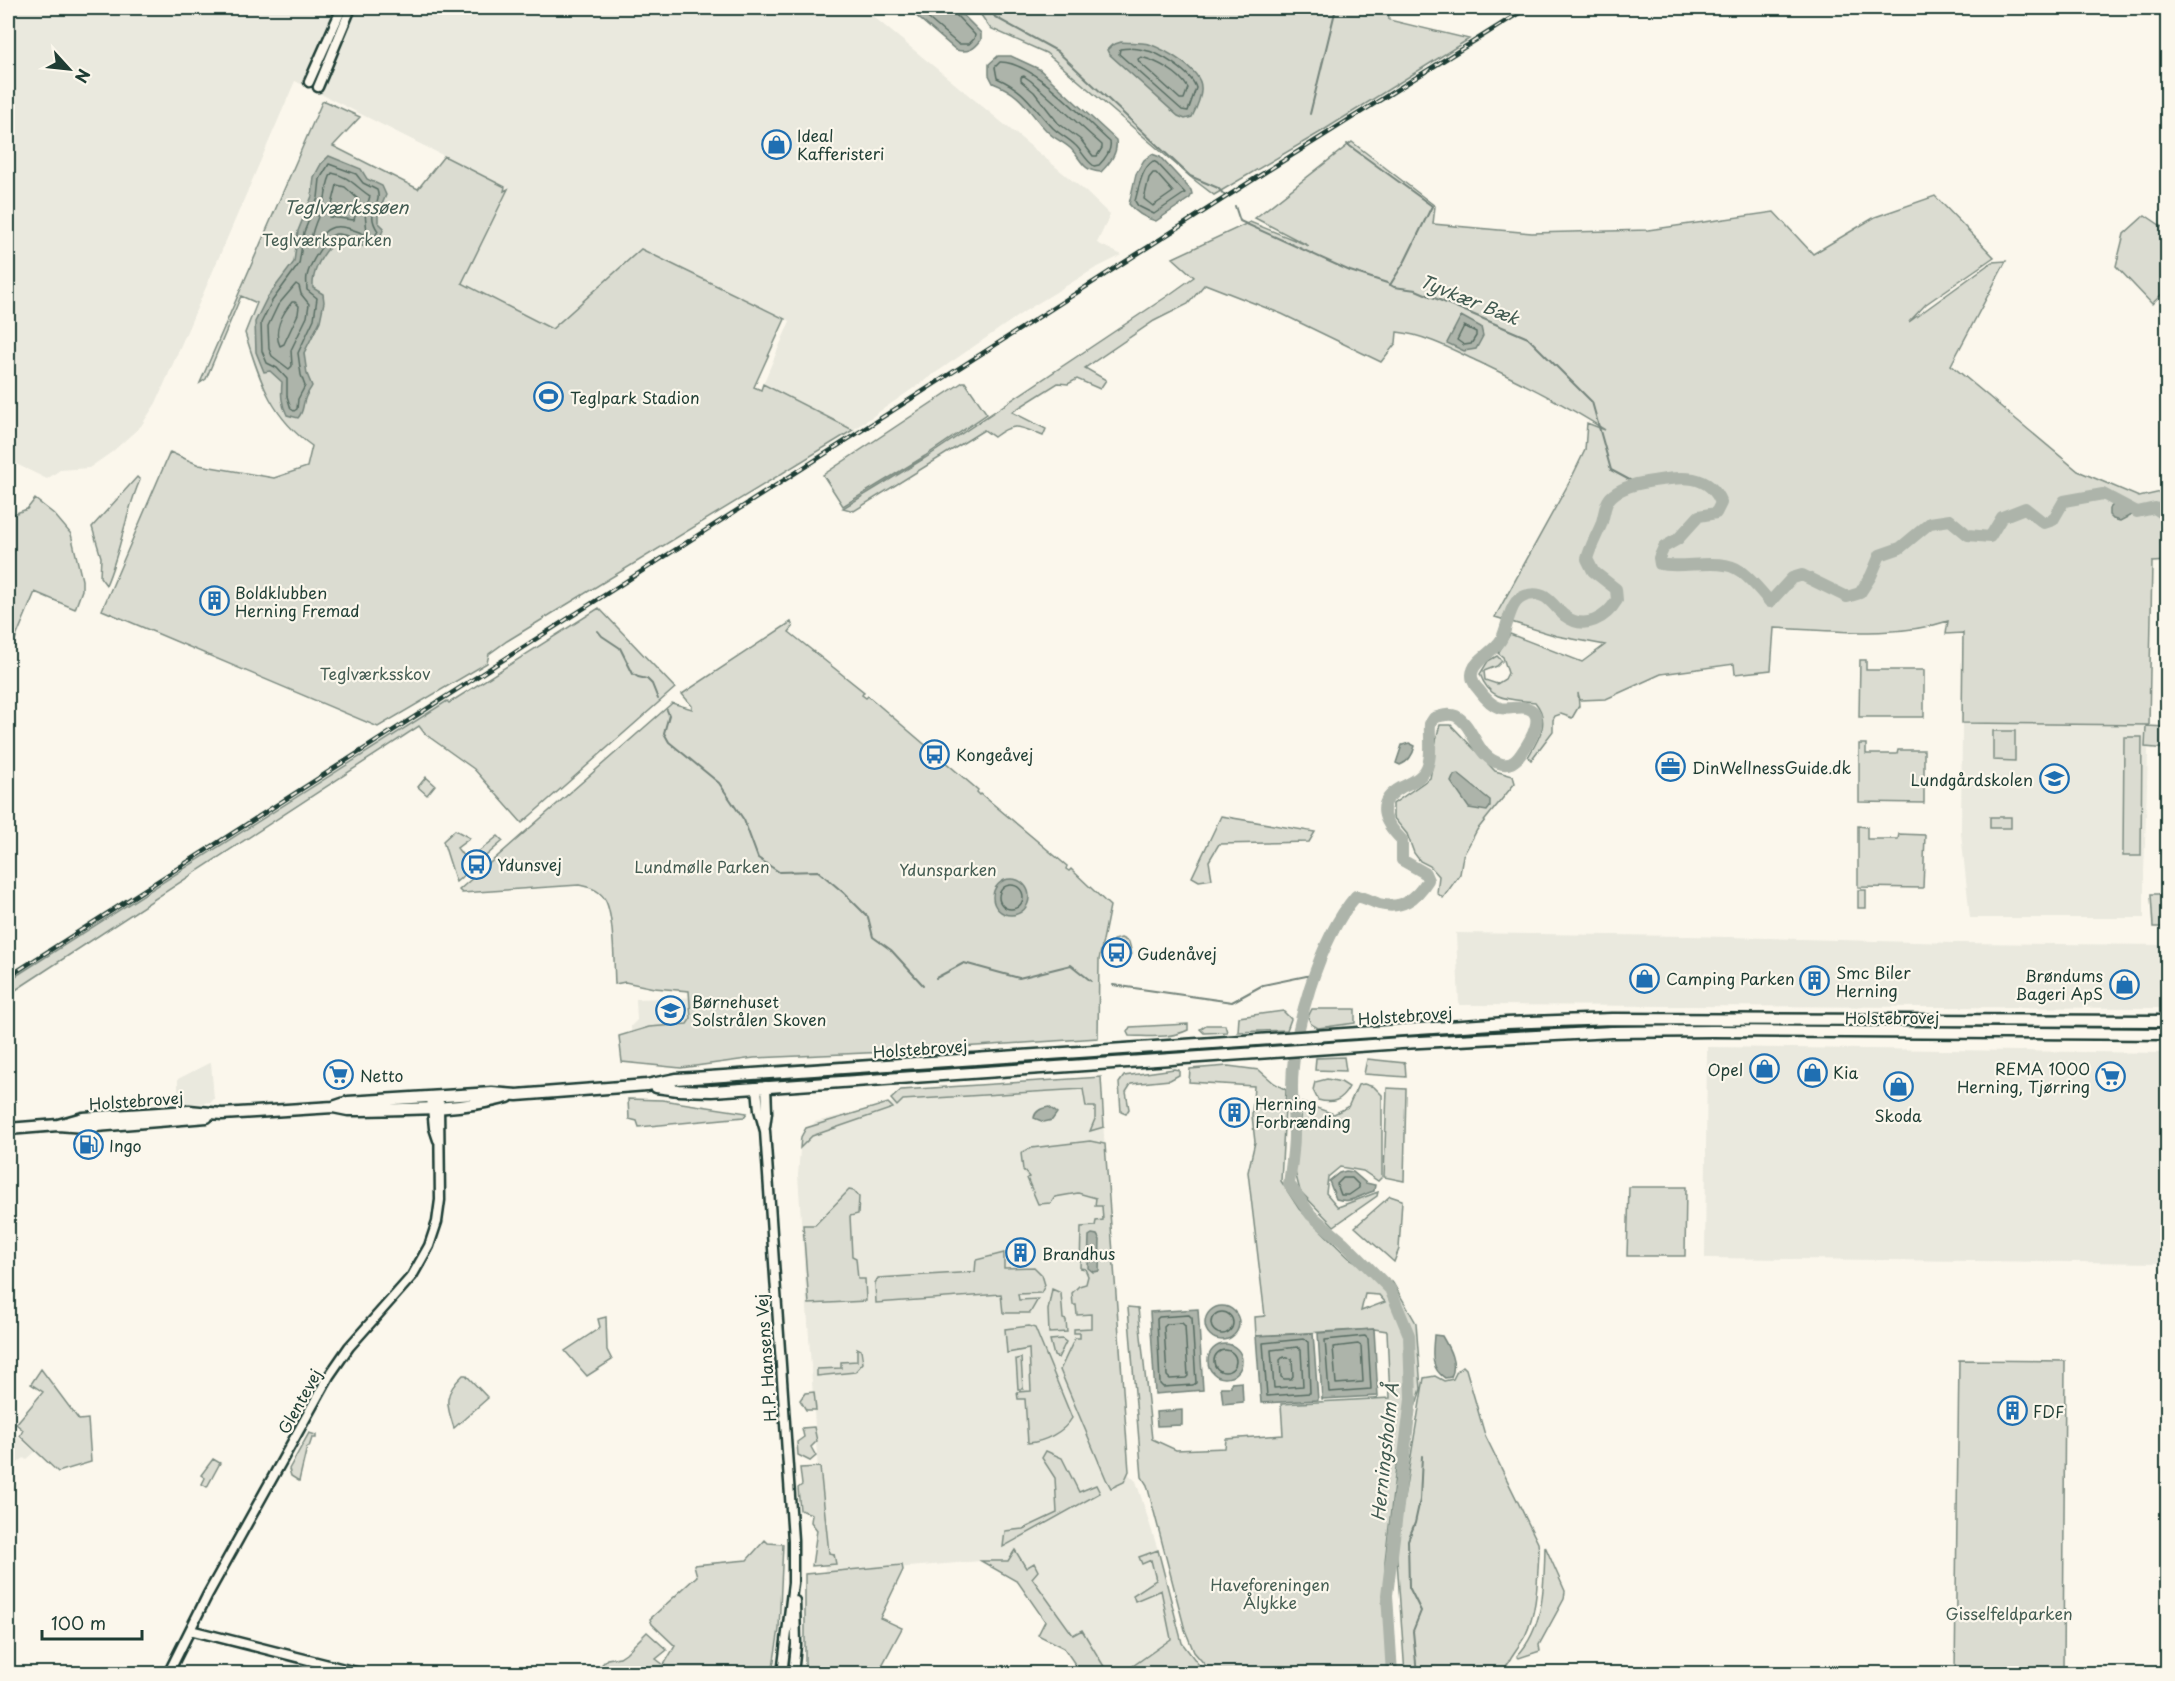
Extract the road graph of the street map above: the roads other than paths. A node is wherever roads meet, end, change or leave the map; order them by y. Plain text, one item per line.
1 (342, 8) edge
2 (351, 8) edge
3 (309, 82) dead end
4 (318, 87) dead end
5 (2168, 1021) edge
6 (2168, 1034) edge
7 (761, 1082) junction
8 (517, 1095) junction
9 (436, 1102) junction
10 (8, 1129) edge
11 (793, 1583) junction
12 (190, 1630) junction
13 (168, 1674) edge
14 (364, 1674) edge
15 (782, 1674) edge
16 (793, 1674) edge

1 - 3 street
2 - 4 street
5 - 7 main road, Holstebrovej
6 - 7 main road, Holstebrovej
7 - 8 main road, Holstebrovej
7 - 11 street, H.P. Hansens Vej
8 - 9 main road, Holstebrovej
8 - 9 main road, Holstebrovej
9 - 10 main road, Holstebrovej
9 - 12 street, Glentevej
11 - 15 street, H.P. Hansens Vej
11 - 16 street, H.P. Hansens Vej
12 - 13 street, Glentevej
12 - 14 street

